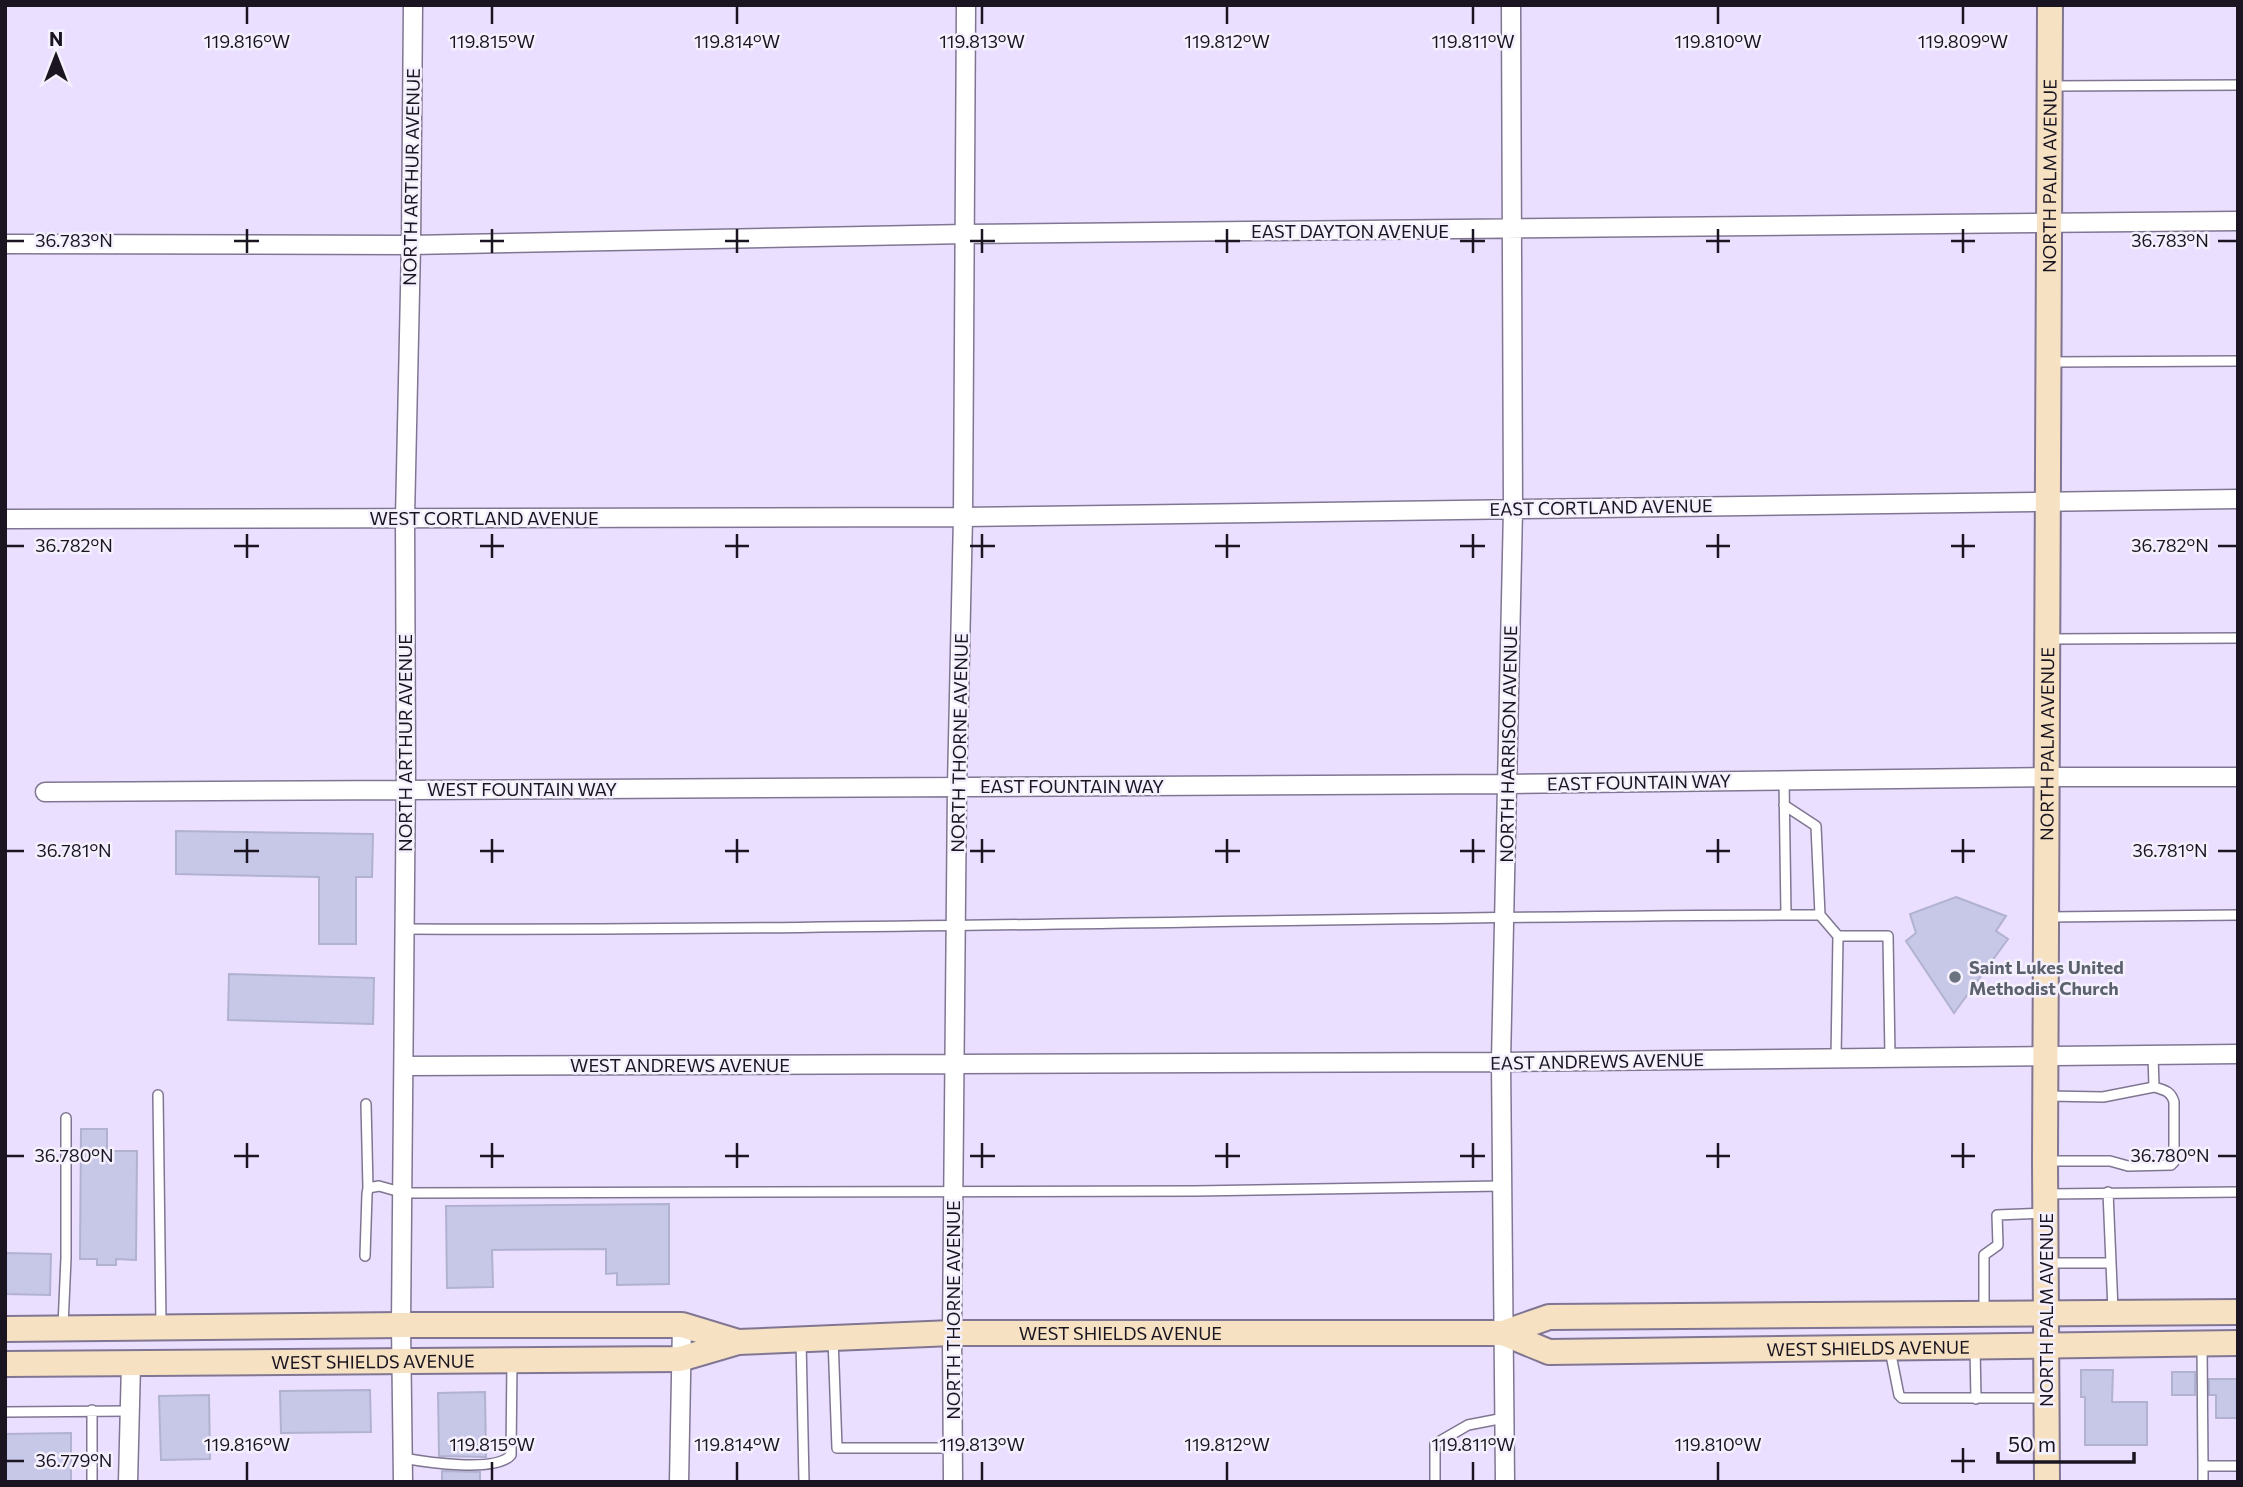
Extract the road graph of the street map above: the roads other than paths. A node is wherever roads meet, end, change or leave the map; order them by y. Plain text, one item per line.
1 (413, 5) edge
2 (966, 5) edge
3 (1511, 5) edge
4 (2050, 5) edge
5 (2238, 85) edge
6 (2050, 86) junction
7 (2238, 221) edge
8 (2049, 223) junction
9 (1511, 230) junction
10 (966, 234) junction
11 (5, 244) edge
12 (411, 244) junction
13 (2238, 361) edge
14 (2049, 362) junction
15 (2238, 499) edge
16 (2049, 500) junction
17 (1513, 509) junction
18 (963, 517) junction
19 (405, 518) junction
20 (5, 519) edge
21 (2238, 638) edge
22 (2048, 639) junction
23 (2238, 776) edge
24 (2048, 777) junction
25 (1784, 780) junction
26 (1507, 784) junction
27 (957, 786) junction
28 (405, 790) junction
29 (45, 792) dead end
30 (1784, 805) junction
31 (1786, 915) junction
32 (1820, 915) junction
33 (2238, 915) edge
34 (1505, 916) junction
35 (2047, 917) junction
36 (956, 925) junction
37 (405, 929) junction
38 (1838, 936) junction
39 (2238, 1054) edge
40 (2046, 1055) junction
41 (2153, 1055) junction
42 (1889, 1057) junction
43 (1836, 1058) junction
44 (1501, 1062) junction
45 (956, 1065) junction
46 (404, 1066) junction
47 (2154, 1087) junction
48 (158, 1095) dead end
49 (2046, 1096) junction
50 (366, 1104) dead end
51 (66, 1118) dead end
52 (2045, 1161) junction
53 (1502, 1186) junction
54 (368, 1188) junction
55 (954, 1192) junction
56 (2108, 1192) junction
57 (2238, 1192) edge
58 (404, 1193) junction
59 (2046, 1203) junction
60 (365, 1256) dead end
61 (2046, 1263) junction
62 (2111, 1263) junction
63 (2113, 1312) junction
64 (2238, 1312) edge
65 (2045, 1313) junction
66 (1984, 1314) junction
67 (401, 1325) junction
68 (682, 1325) junction
69 (269, 1326) junction
70 (63, 1328) junction
71 (162, 1328) junction
72 (5, 1329) edge
73 (952, 1332) junction
74 (1503, 1333) junction
75 (833, 1338) junction
76 (801, 1339) junction
77 (738, 1342) junction
78 (2238, 1343) edge
79 (2202, 1344) junction
80 (1975, 1346) junction
81 (2045, 1346) junction
82 (1890, 1348) junction
83 (512, 1359) junction
84 (680, 1359) junction
85 (402, 1360) junction
86 (5, 1364) edge
87 (131, 1364) junction
88 (2046, 1398) junction
89 (1976, 1399) junction
90 (92, 1410) junction
91 (128, 1411) junction
92 (5, 1412) edge
93 (1504, 1419) junction
94 (953, 1448) junction
95 (402, 1458) junction
96 (2203, 1466) junction
97 (2238, 1466) edge
98 (92, 1482) edge
99 (128, 1482) edge
100 (403, 1482) edge
101 (680, 1482) edge
102 (804, 1482) edge
103 (953, 1482) edge
104 (1435, 1482) edge
105 (1505, 1482) edge
106 (2047, 1482) edge
107 (2203, 1482) edge

1 - 12 street, NORTH ARTHUR AVENUE
2 - 10 street, NORTH THORNE AVENUE
3 - 9 street, NORTH HARRISON AVENUE
4 - 6 main road, NORTH PALM AVENUE
5 - 6 lane
6 - 8 main road, NORTH PALM AVENUE
7 - 8 street, EAST DAYTON AVENUE
8 - 9 street, EAST DAYTON AVENUE
8 - 14 main road, NORTH PALM AVENUE
9 - 10 street, EAST DAYTON AVENUE
9 - 17 street, NORTH HARRISON AVENUE
10 - 12 street, EAST DAYTON AVENUE
10 - 18 street, NORTH THORNE AVENUE
11 - 12 street, EAST DAYTON AVENUE
12 - 19 street, NORTH ARTHUR AVENUE
13 - 14 lane
14 - 16 main road, NORTH PALM AVENUE
15 - 16 street, EAST CORTLAND AVENUE
16 - 17 street, EAST CORTLAND AVENUE
16 - 22 main road, NORTH PALM AVENUE
17 - 18 street, EAST CORTLAND AVENUE
17 - 26 street, NORTH HARRISON AVENUE
18 - 19 street, WEST CORTLAND AVENUE
18 - 27 street, NORTH THORNE AVENUE
19 - 20 street, WEST CORTLAND AVENUE
19 - 28 street, NORTH ARTHUR AVENUE
21 - 22 lane
22 - 24 main road, NORTH PALM AVENUE
23 - 24 street, EAST FOUNTAIN WAY
24 - 25 street, EAST FOUNTAIN WAY
24 - 35 main road, NORTH PALM AVENUE
25 - 26 street, EAST FOUNTAIN WAY
25 - 30 lane
26 - 27 street, EAST FOUNTAIN WAY
26 - 34 street, NORTH HARRISON AVENUE
27 - 28 street, WEST FOUNTAIN WAY
27 - 36 street, NORTH THORNE AVENUE
28 - 29 street, WEST FOUNTAIN WAY
28 - 37 street, NORTH ARTHUR AVENUE
30 - 31 lane
30 - 32 lane
31 - 32 lane
31 - 34 lane
32 - 38 lane
33 - 35 lane
34 - 36 lane
34 - 44 street, NORTH HARRISON AVENUE
35 - 40 main road, NORTH PALM AVENUE
36 - 37 lane
36 - 45 street, NORTH THORNE AVENUE
37 - 46 street, NORTH ARTHUR AVENUE
38 - 42 lane
38 - 43 lane
39 - 41 street, EAST ANDREWS AVENUE
40 - 41 street, EAST ANDREWS AVENUE
40 - 42 street, EAST ANDREWS AVENUE
40 - 49 main road, NORTH PALM AVENUE
41 - 47 lane
42 - 43 street, EAST ANDREWS AVENUE
43 - 44 street, EAST ANDREWS AVENUE
44 - 45 street, EAST ANDREWS AVENUE
44 - 53 street, NORTH HARRISON AVENUE
45 - 46 street, WEST ANDREWS AVENUE
45 - 55 street, NORTH THORNE AVENUE
46 - 58 street, NORTH ARTHUR AVENUE
47 - 49 lane
47 - 52 lane
48 - 71 lane
49 - 52 main road, NORTH PALM AVENUE
50 - 54 lane
51 - 70 lane
52 - 59 main road, NORTH PALM AVENUE
53 - 55 lane
53 - 74 street, NORTH HARRISON AVENUE
54 - 58 lane
54 - 60 lane
55 - 58 lane
55 - 73 street, NORTH THORNE AVENUE
56 - 57 lane
56 - 59 lane
56 - 62 lane
58 - 67 street, NORTH ARTHUR AVENUE
59 - 61 main road, NORTH PALM AVENUE
59 - 66 lane
61 - 62 lane
61 - 65 main road, NORTH PALM AVENUE
62 - 63 lane
63 - 64 main road, WEST SHIELDS AVENUE
63 - 65 main road, WEST SHIELDS AVENUE
65 - 66 main road, WEST SHIELDS AVENUE
65 - 81 main road, NORTH PALM AVENUE
66 - 74 main road, WEST SHIELDS AVENUE
67 - 68 main road, WEST SHIELDS AVENUE
67 - 69 main road, WEST SHIELDS AVENUE
67 - 85 street, NORTH ARTHUR AVENUE
68 - 77 main road, WEST SHIELDS AVENUE
68 - 84 street
69 - 71 main road, WEST SHIELDS AVENUE
69 - 87 main road
70 - 71 main road, WEST SHIELDS AVENUE
70 - 72 main road, WEST SHIELDS AVENUE
73 - 74 main road, WEST SHIELDS AVENUE
73 - 75 main road, WEST SHIELDS AVENUE
73 - 94 street, NORTH THORNE AVENUE
74 - 82 main road, WEST SHIELDS AVENUE
74 - 93 street, NORTH HARRISON AVENUE
75 - 76 main road, WEST SHIELDS AVENUE
75 - 94 lane
76 - 77 main road, WEST SHIELDS AVENUE
76 - 102 lane
77 - 84 main road, WEST SHIELDS AVENUE
78 - 79 main road, WEST SHIELDS AVENUE
79 - 81 main road, WEST SHIELDS AVENUE
79 - 96 lane
80 - 81 main road, WEST SHIELDS AVENUE
80 - 82 main road, WEST SHIELDS AVENUE
80 - 89 lane
81 - 88 main road, NORTH PALM AVENUE
82 - 89 lane
83 - 84 main road, WEST SHIELDS AVENUE
83 - 85 main road, WEST SHIELDS AVENUE
83 - 95 lane
84 - 101 street
85 - 87 main road, WEST SHIELDS AVENUE
85 - 95 street, NORTH ARTHUR AVENUE
86 - 87 main road, WEST SHIELDS AVENUE
87 - 91 street
88 - 89 lane
88 - 106 main road, NORTH PALM AVENUE
90 - 91 lane
90 - 92 lane
90 - 98 lane
91 - 99 street
93 - 104 lane
93 - 105 street, NORTH HARRISON AVENUE
94 - 103 street, NORTH THORNE AVENUE
95 - 100 street, NORTH ARTHUR AVENUE
96 - 97 lane
96 - 107 lane

